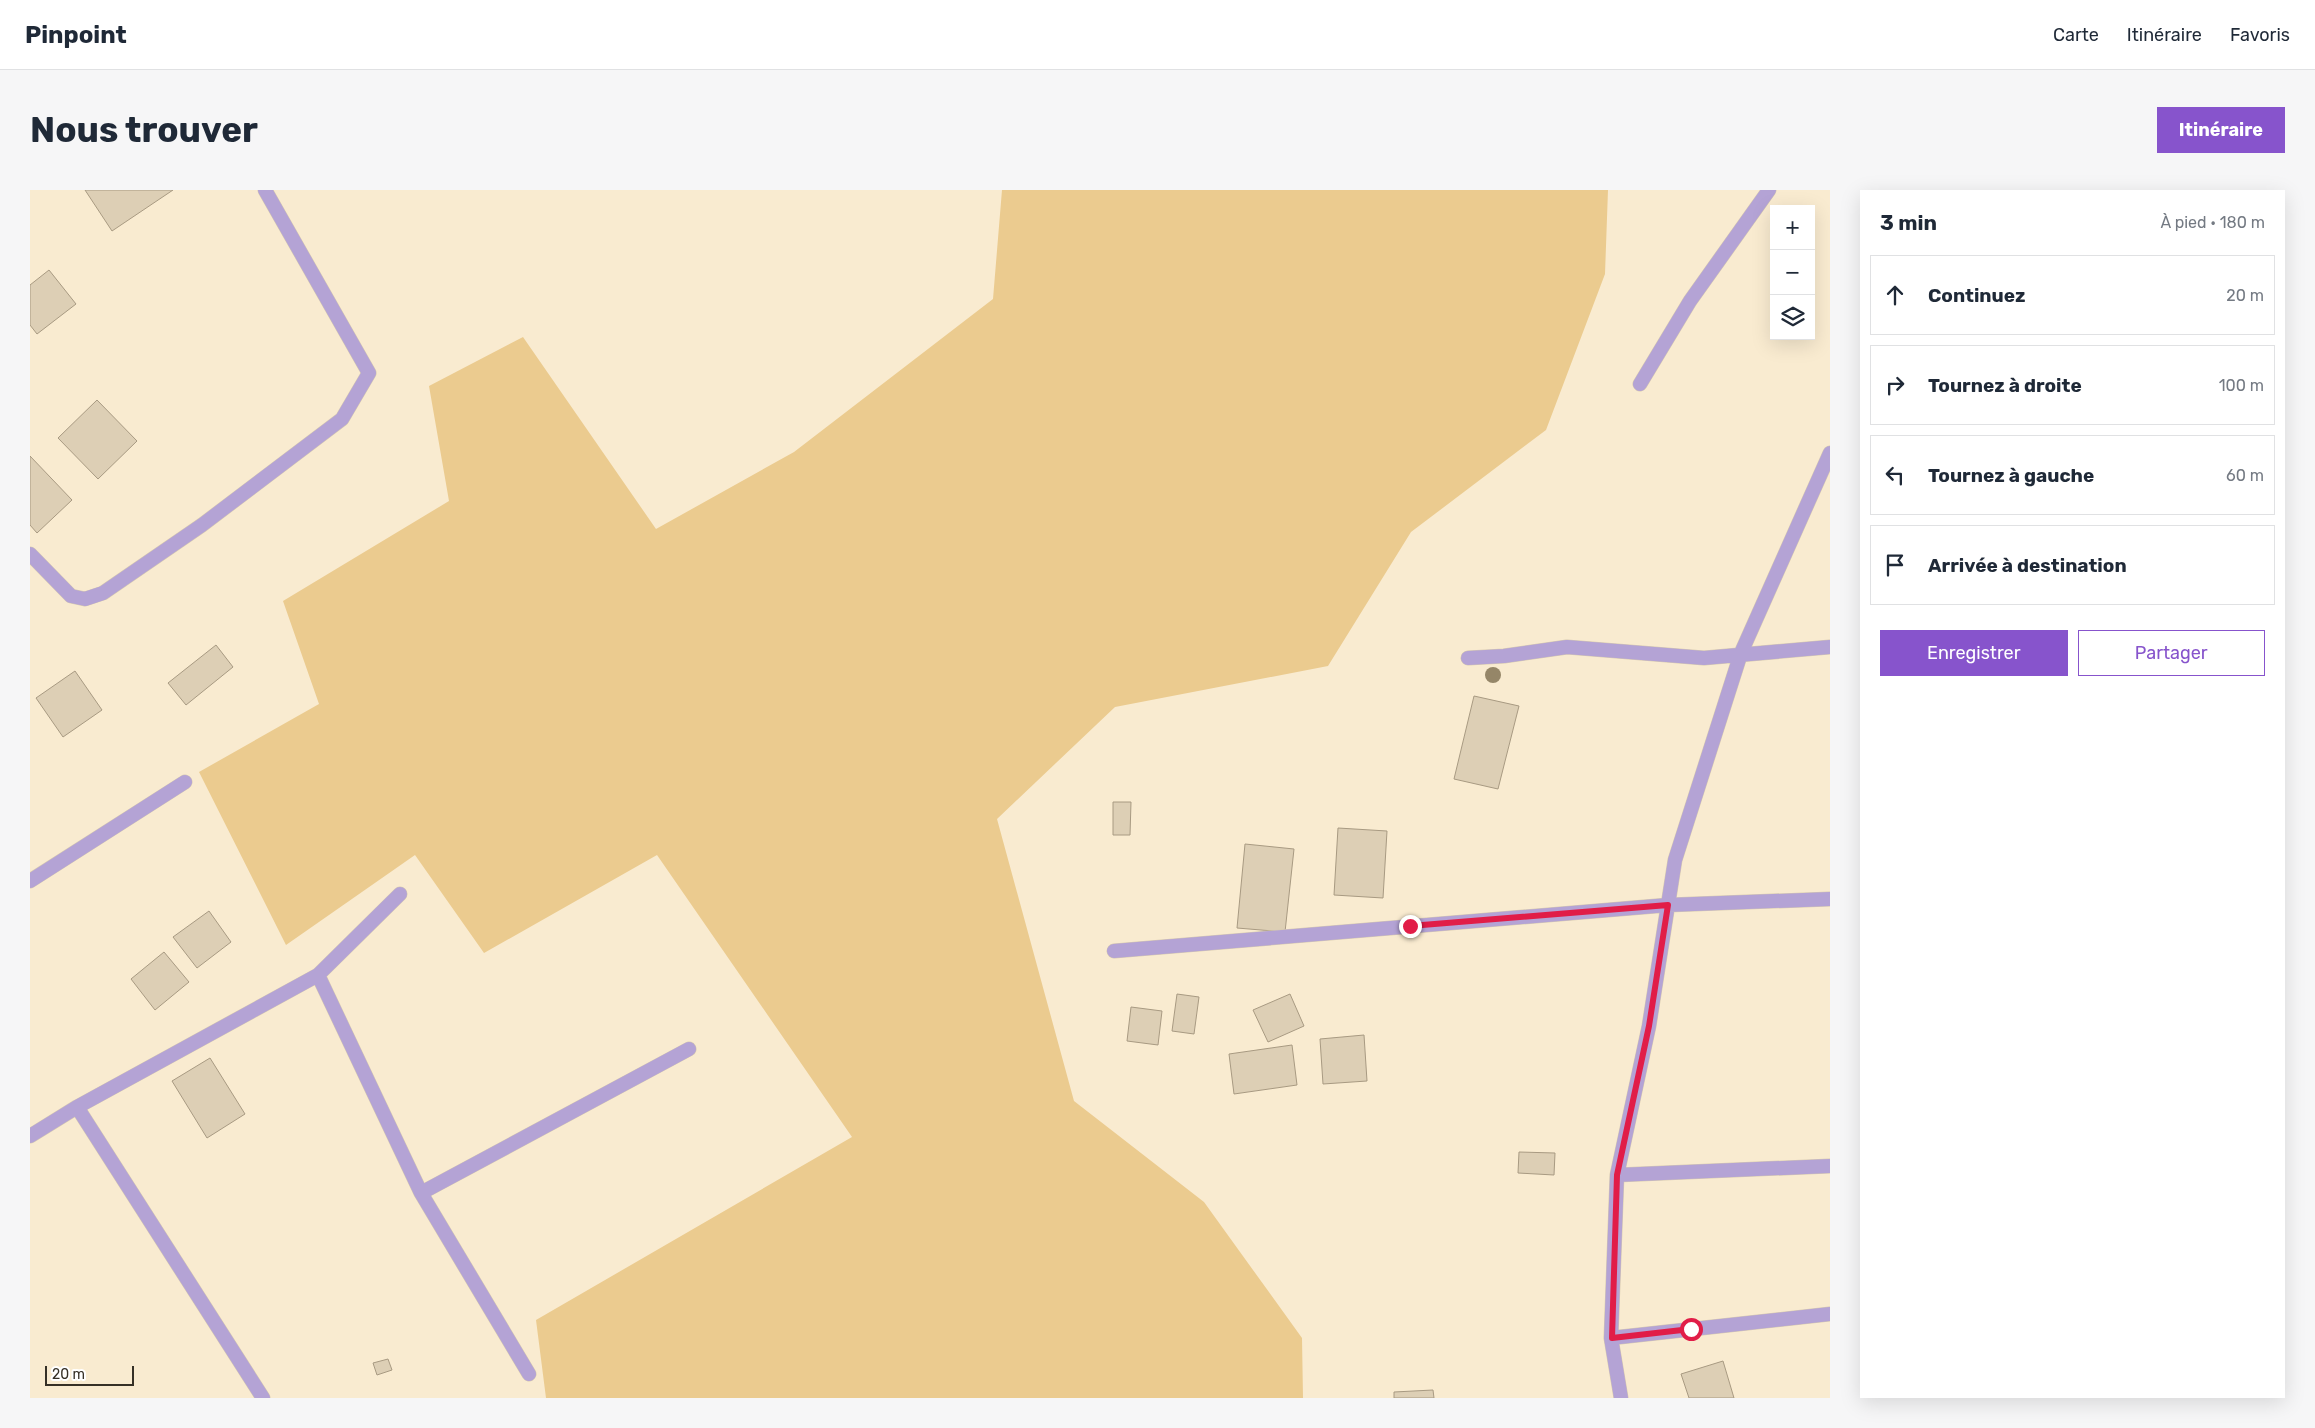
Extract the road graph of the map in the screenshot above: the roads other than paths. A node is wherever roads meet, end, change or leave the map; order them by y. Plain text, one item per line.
1 (265, 190) edge
2 (1769, 190) edge
3 (1640, 384) dead end
4 (1830, 453) edge
5 (30, 554) edge
6 (1830, 647) edge
7 (1741, 653) junction
8 (1468, 658) dead end
9 (185, 782) dead end
10 (30, 881) edge
11 (400, 894) dead end
12 (1830, 899) edge
13 (1668, 905) junction
14 (1114, 951) dead end
15 (318, 975) junction
16 (688, 1049) dead end
17 (77, 1107) junction
18 (30, 1136) edge
19 (1830, 1166) edge
20 (1617, 1175) junction
21 (421, 1193) junction
22 (1830, 1314) edge
23 (1612, 1338) junction
24 (529, 1374) dead end
25 (263, 1398) edge
26 (1621, 1398) edge

1 - 5 street
2 - 3 street
4 - 7 street
6 - 7 street
7 - 8 street
7 - 13 street
9 - 10 street
11 - 15 street
12 - 13 street
13 - 14 street
13 - 20 street
15 - 17 street
15 - 21 street
16 - 21 street
17 - 18 street
17 - 25 street
19 - 20 street
20 - 23 street
21 - 24 street
22 - 23 street
23 - 26 street

